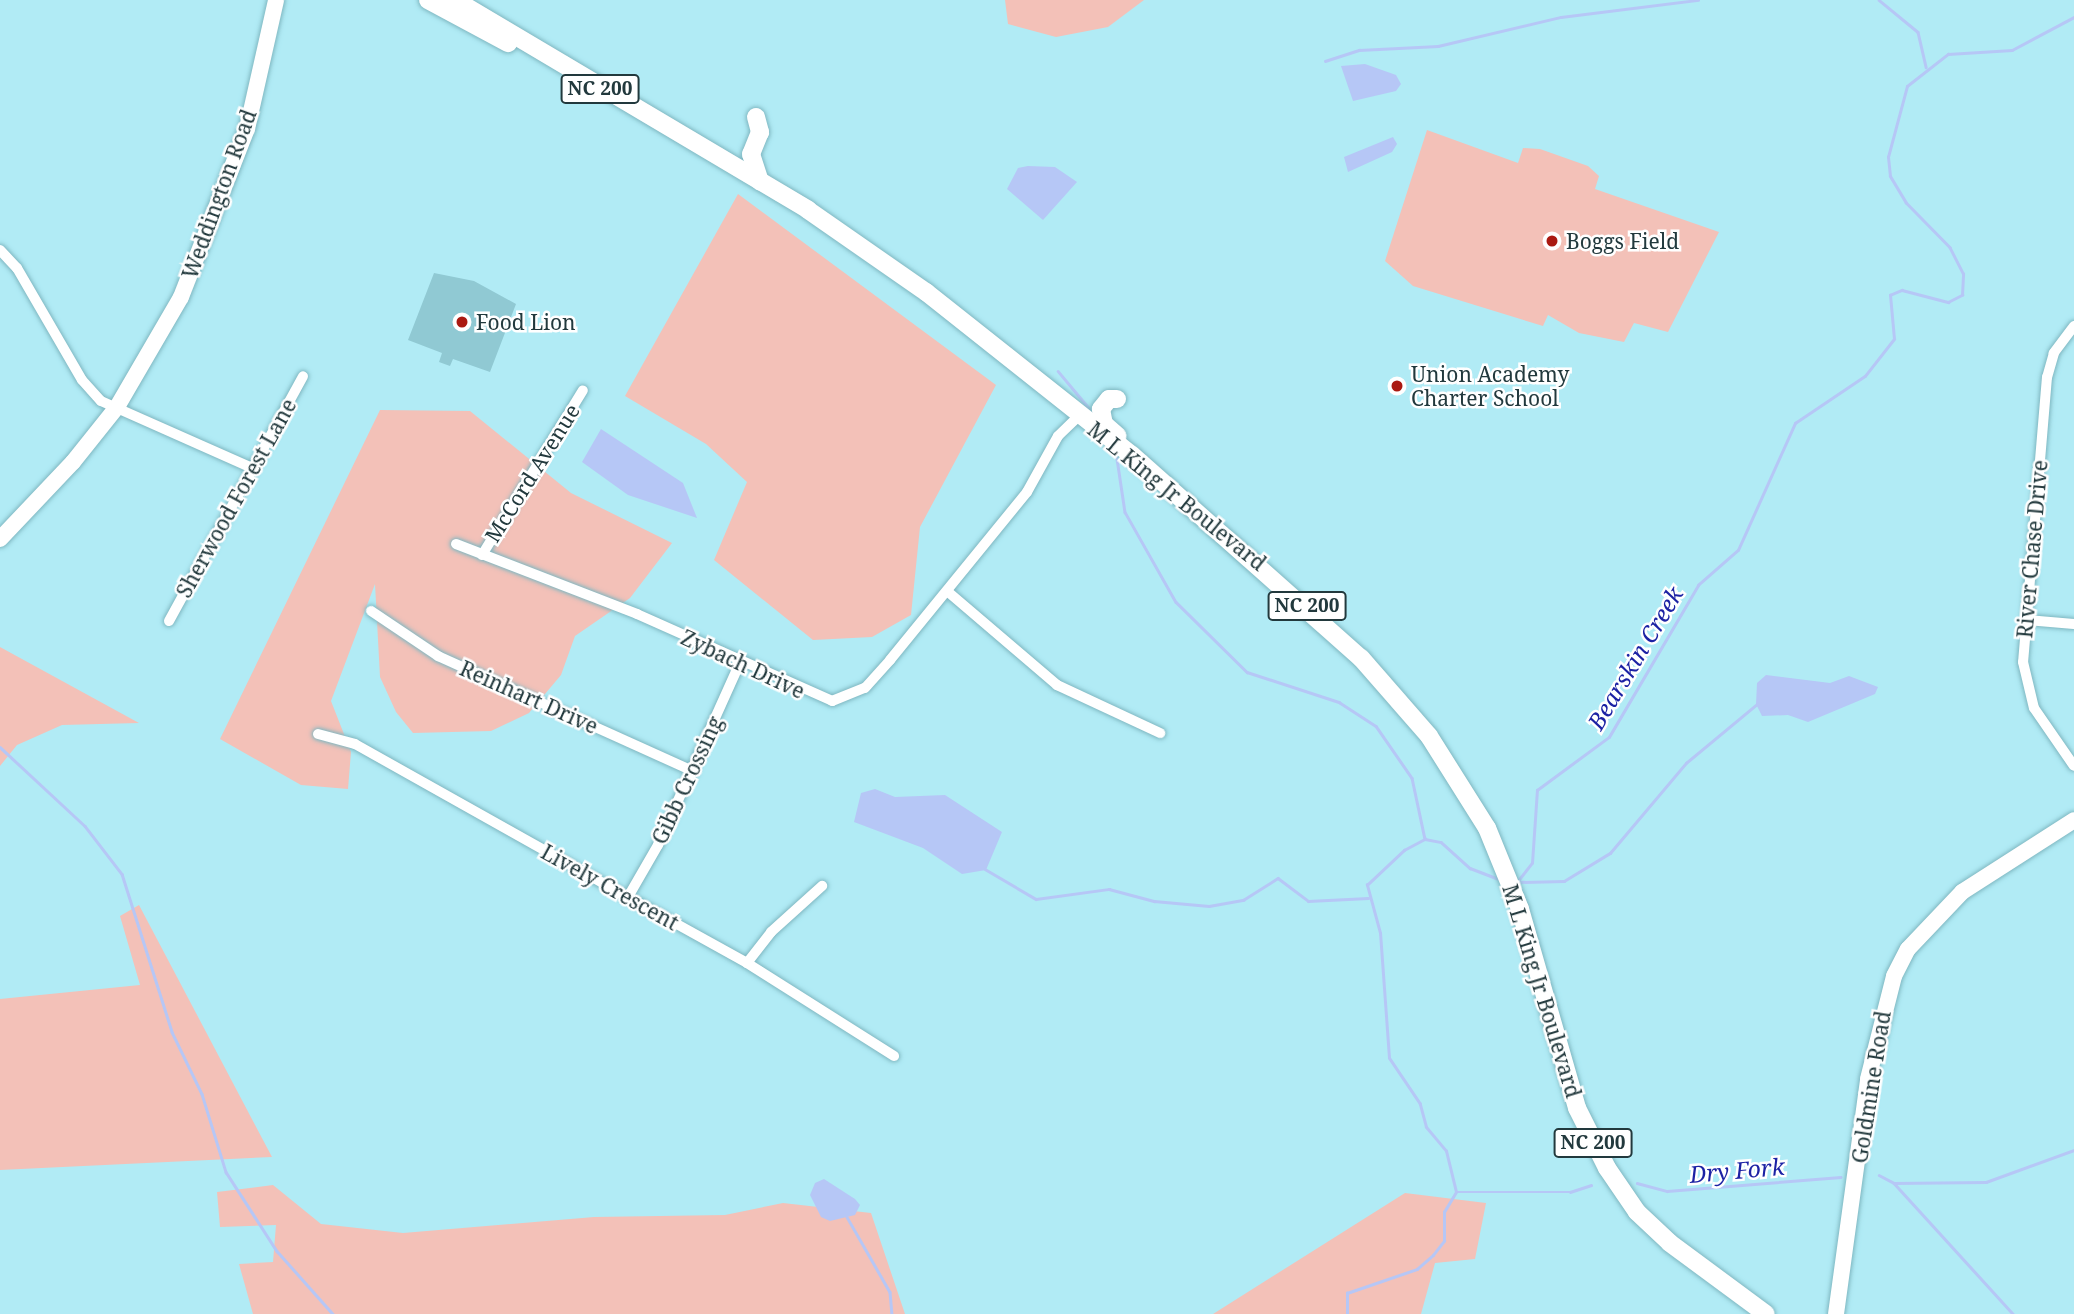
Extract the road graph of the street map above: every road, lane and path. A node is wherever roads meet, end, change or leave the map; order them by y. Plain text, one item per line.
1 (276, 0) edge
2 (428, 0) edge
3 (455, 0) edge
4 (534, 50) junction
5 (756, 117) dead end
6 (760, 182) junction
7 (0, 250) edge
8 (2074, 326) edge
9 (303, 376) dead end
10 (583, 390) dead end
11 (1117, 399) dead end
12 (117, 407) junction
13 (1079, 416) junction
14 (252, 468) junction
15 (0, 539) edge
16 (456, 544) dead end
17 (482, 555) junction
18 (1277, 578) junction
19 (947, 591) junction
20 (371, 611) dead end
21 (2027, 620) junction
22 (169, 621) dead end
23 (2074, 624) edge
24 (741, 660) junction
25 (1160, 733) dead end
26 (318, 734) dead end
27 (2074, 766) edge
28 (693, 771) junction
29 (2074, 820) edge
30 (822, 886) dead end
31 (628, 897) junction
32 (747, 963) junction
33 (894, 1056) dead end
34 (1766, 1314) edge
35 (1836, 1314) edge

1 - 12 main road, Weddington Road
2 - 4 main road, M L King Jr Boulevard / NC 200
3 - 4 main road, M L King Jr Boulevard / NC 200
4 - 6 main road, M L King Jr Boulevard / NC 200
5 - 6 main road
6 - 13 main road, M L King Jr Boulevard / NC 200
7 - 12 street
8 - 21 street, River Chase Drive
9 - 14 street, Sherwood Forest Lane
10 - 17 street, McCord Avenue
11 - 18 main road
12 - 14 street
12 - 15 main road, Weddington Road
13 - 18 main road, M L King Jr Boulevard / NC 200
13 - 19 street, Zybach Drive
14 - 22 street, Sherwood Forest Lane
16 - 17 street, Zybach Drive
17 - 24 street, Zybach Drive
18 - 34 main road, M L King Jr Boulevard / NC 200
19 - 24 street, Zybach Drive
19 - 25 street
20 - 28 street, Reinhart Drive
21 - 23 street
21 - 27 street, River Chase Drive
24 - 28 street, Gibb Crossing
26 - 31 street, Lively Crescent
28 - 31 street, Gibb Crossing
29 - 35 main road, Goldmine Road
30 - 32 street
31 - 32 street, Lively Crescent
32 - 33 street, Lively Crescent

